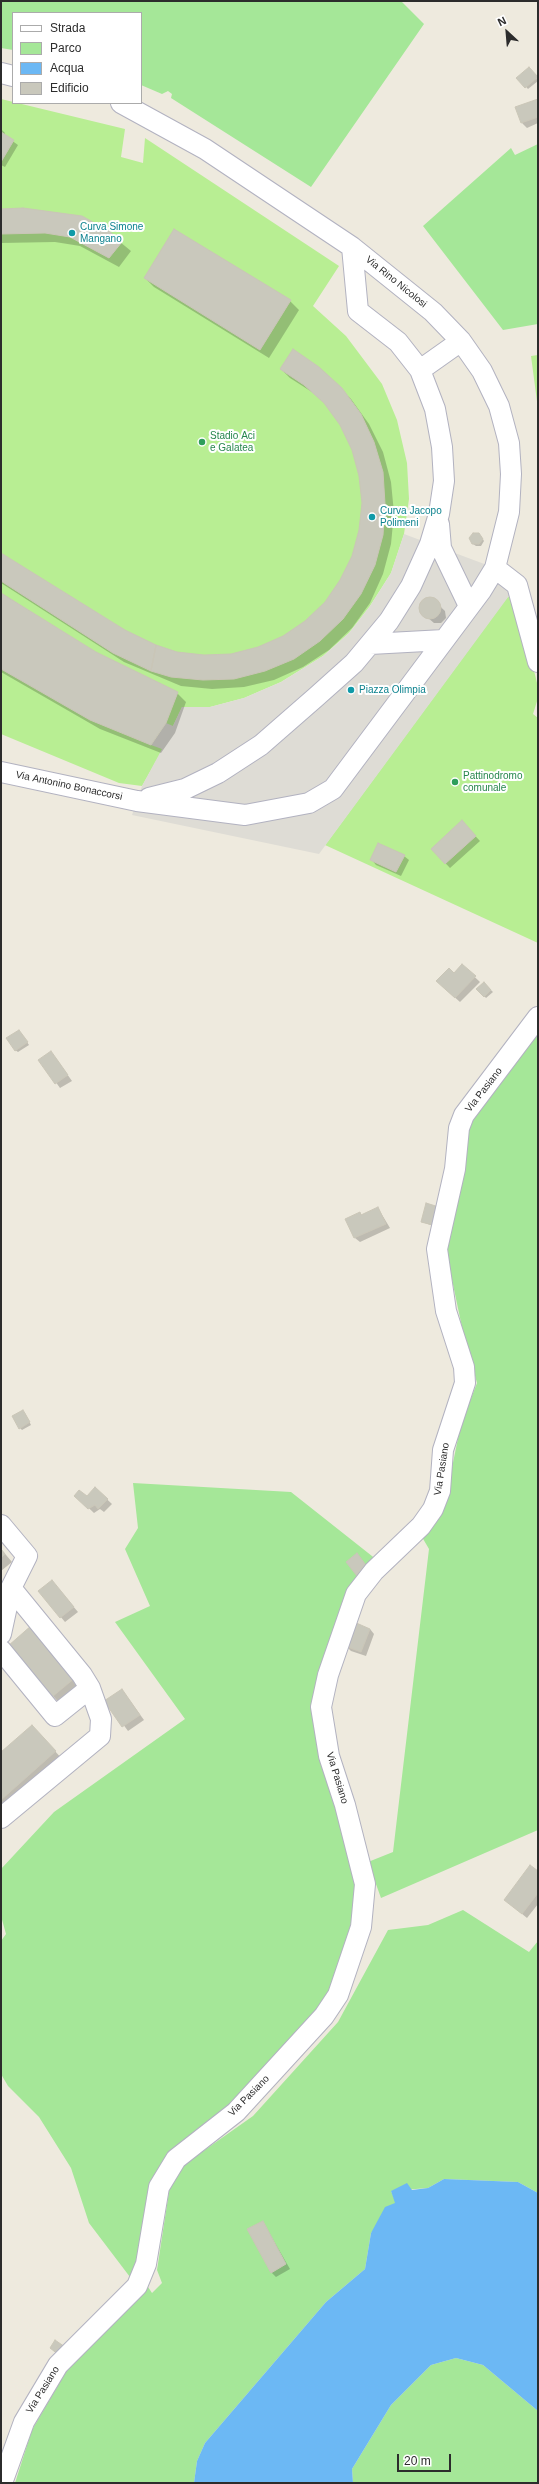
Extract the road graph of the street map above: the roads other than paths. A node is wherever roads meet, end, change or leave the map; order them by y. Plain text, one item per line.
1 (1, 73) edge
2 (12, 76) edge
3 (123, 104) edge
4 (352, 247) junction
5 (461, 341) junction
6 (420, 370) junction
7 (439, 514) junction
8 (495, 568) junction
9 (469, 606) junction
10 (444, 640) junction
11 (370, 644) junction
12 (538, 662) edge
13 (1, 772) edge
14 (137, 800) junction
15 (538, 1017) edge
16 (1, 1525) edge
17 (11, 1588) junction
18 (1, 1634) edge
19 (1, 1650) edge
20 (90, 1688) junction
21 (1, 1818) edge
22 (2, 2483) edge

1 - 2 street
3 - 4 street, Via Rino Nicolosi
4 - 5 street, Via Rino Nicolosi
4 - 6 street
5 - 6 street
5 - 8 street, Via Rino Nicolosi
6 - 7 street
7 - 9 street
7 - 11 street
8 - 9 street, Via Antonino Bonaccorsi
8 - 12 street
9 - 10 street, Via Antonino Bonaccorsi
10 - 11 street
10 - 14 street, Via Antonino Bonaccorsi
11 - 14 street
13 - 14 street, Via Antonino Bonaccorsi
15 - 22 street, Via Pasiano
16 - 17 street
17 - 18 street
17 - 20 street
19 - 20 street
20 - 21 street

